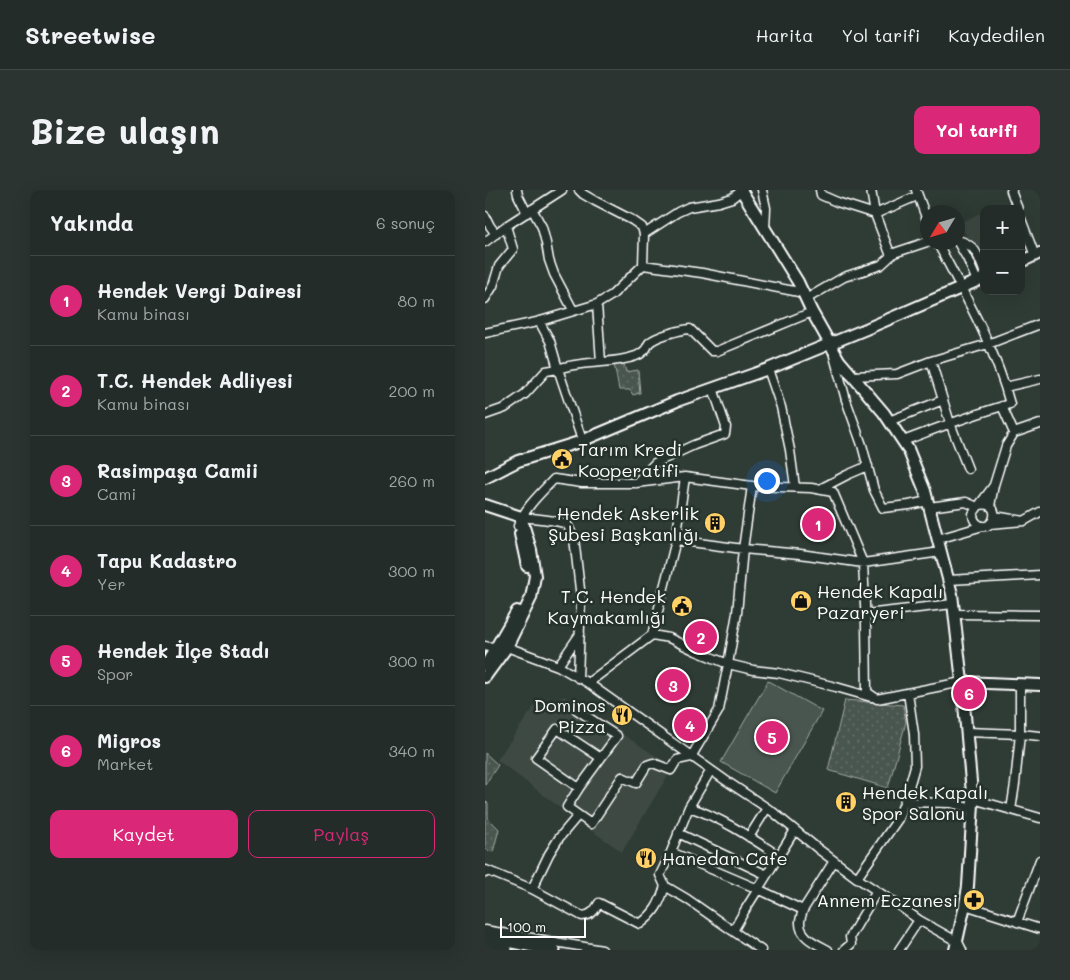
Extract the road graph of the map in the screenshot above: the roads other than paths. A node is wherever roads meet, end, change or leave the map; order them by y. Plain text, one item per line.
1 (517, 190) edge
2 (562, 190) edge
3 (579, 190) edge
4 (741, 190) edge
5 (762, 190) edge
6 (820, 190) edge
7 (871, 190) edge
8 (1012, 190) edge
9 (916, 193) edge
10 (921, 205) edge
11 (1016, 205) edge
12 (530, 211) junction
13 (875, 214) junction
14 (485, 216) edge
15 (506, 226) junction
16 (1025, 228) edge
17 (765, 229) junction
18 (496, 234) junction
19 (644, 234) junction
20 (965, 241) edge
21 (485, 242) edge
22 (920, 244) edge
23 (941, 250) edge
24 (963, 250) edge
25 (1037, 254) edge
26 (891, 256) junction
27 (1025, 260) edge
28 (980, 262) edge
29 (643, 265) junction
30 (980, 278) edge
31 (980, 279) edge
32 (961, 288) junction
33 (805, 296) junction
34 (485, 299) edge
35 (597, 304) junction
36 (573, 310) junction
37 (812, 312) junction
38 (539, 321) junction
39 (1040, 324) edge
40 (485, 332) edge
41 (831, 343) junction
42 (988, 344) junction
43 (931, 361) junction
44 (601, 362) junction
45 (558, 368) junction
46 (768, 369) junction
47 (853, 376) junction
48 (1040, 379) edge
49 (1005, 387) junction
50 (713, 388) junction
51 (943, 400) junction
52 (1002, 406) junction
53 (485, 415) edge
54 (889, 421) junction
55 (951, 423) junction
56 (1039, 425) edge
57 (1013, 433) junction
58 (582, 440) junction
59 (903, 440) junction
60 (868, 466) junction
61 (968, 469) dead end
62 (685, 477) junction
63 (485, 478) edge
64 (636, 483) junction
65 (994, 485) junction
66 (752, 486) junction
67 (795, 487) junction
68 (820, 490) junction
69 (928, 504) junction
70 (485, 505) edge
71 (978, 506) junction
72 (990, 506) junction
73 (485, 510) edge
74 (1040, 512) edge
75 (995, 516) junction
76 (1024, 521) junction
77 (519, 522) junction
78 (987, 525) junction
79 (938, 539) junction
80 (676, 540) junction
81 (743, 549) junction
82 (941, 552) junction
83 (863, 563) junction
84 (1040, 575) edge
85 (949, 580) junction
86 (953, 609) junction
87 (866, 614) junction
88 (1040, 615) edge
89 (580, 634) junction
90 (651, 635) junction
91 (485, 646) edge
92 (502, 646) junction
93 (728, 664) junction
94 (485, 666) edge
95 (558, 666) junction
96 (485, 678) edge
97 (578, 678) junction
98 (962, 682) junction
99 (588, 683) junction
100 (1021, 684) junction
101 (1040, 685) edge
102 (907, 693) junction
103 (877, 699) junction
104 (577, 710) dead end
105 (967, 732) junction
106 (1020, 734) junction
107 (1040, 736) edge
108 (691, 756) junction
109 (601, 758) junction
110 (711, 770) junction
111 (579, 788) junction
112 (905, 802) junction
113 (973, 804) junction
114 (689, 807) junction
115 (767, 808) junction
116 (1011, 810) junction
117 (1040, 818) edge
118 (575, 819) dead end
119 (795, 830) junction
120 (678, 833) junction
121 (749, 837) junction
122 (671, 852) junction
123 (779, 856) junction
124 (1040, 860) edge
125 (835, 861) junction
126 (485, 873) edge
127 (767, 875) junction
128 (857, 878) junction
129 (665, 886) junction
130 (532, 889) junction
131 (758, 889) junction
132 (877, 891) junction
133 (965, 905) junction
134 (803, 910) junction
135 (919, 920) junction
136 (1017, 922) junction
137 (1040, 929) edge
138 (485, 930) edge
139 (733, 931) junction
140 (485, 937) edge
141 (485, 946) edge
142 (958, 947) edge
143 (506, 950) edge
144 (554, 950) edge
145 (602, 950) edge
146 (761, 950) edge
147 (828, 950) edge
148 (844, 950) edge
149 (899, 950) edge

1 - 12 street
2 - 12 street
3 - 19 street
4 - 17 main road
4 - 19 street
5 - 17 street
6 - 13 street
7 - 13 street
8 - 11 street
9 - 10 street
9 - 13 street
12 - 15 street
12 - 36 street
13 - 26 street
14 - 18 street
15 - 18 street
15 - 34 street
16 - 25 street
17 - 33 main road
18 - 21 street
19 - 29 street
20 - 28 street
22 - 26 street
23 - 32 street
24 - 30 street
25 - 27 main road
26 - 33 street
29 - 33 street
29 - 35 street
31 - 32 main road
32 - 41 main road
32 - 42 street
33 - 37 main road
35 - 36 street
35 - 44 street
36 - 38 street
37 - 41 main road
37 - 44 street
38 - 40 street
38 - 45 street
39 - 42 street
41 - 46 main road
41 - 47 main road
41 - 60 street
42 - 43 street
42 - 49 street
43 - 47 street
43 - 51 street
44 - 45 street
45 - 53 street
45 - 58 street
46 - 50 main road
46 - 67 street
47 - 54 main road
48 - 49 street
49 - 52 street
50 - 58 main road
50 - 64 street
51 - 54 street
51 - 55 street
52 - 55 street
52 - 57 street
54 - 59 main road
55 - 59 street
55 - 61 street
56 - 57 street
57 - 65 street
58 - 63 main road
59 - 69 main road
60 - 68 street
60 - 69 street
62 - 64 street
62 - 66 street
62 - 80 street
64 - 77 street
65 - 71 street
65 - 72 street
66 - 67 street
66 - 81 street
67 - 68 street
68 - 83 street
69 - 71 street
69 - 79 main road
70 - 77 main road
71 - 72 street
71 - 78 street
72 - 75 street
73 - 77 main road
74 - 76 street
75 - 76 street
75 - 78 street
76 - 78 street
77 - 89 street
77 - 92 main road
78 - 79 street
79 - 82 main road
80 - 81 street
80 - 90 street
81 - 83 street
81 - 93 street
82 - 83 street
82 - 85 main road
83 - 87 street
84 - 85 street
85 - 86 main road
86 - 87 street
86 - 88 street
86 - 98 main road
87 - 103 street
89 - 95 street
89 - 97 street
90 - 93 street
90 - 99 street
91 - 92 street
92 - 94 main road
92 - 95 street
92 - 96 main road
93 - 103 street
93 - 108 street
95 - 97 street
97 - 99 street
98 - 100 main road
98 - 102 street
98 - 105 main road
99 - 108 street
100 - 101 main road
100 - 106 street
102 - 103 street
102 - 112 street
104 - 109 street
105 - 106 street
105 - 113 main road
106 - 107 street
106 - 116 street
108 - 110 street
108 - 111 street
109 - 111 street
109 - 111 street
110 - 114 street
110 - 115 street
112 - 113 street
112 - 128 street
113 - 116 street
113 - 133 main road
114 - 120 street
114 - 121 street
115 - 119 street
115 - 121 street
116 - 117 street
118 - 130 street
119 - 123 street
119 - 125 street
120 - 122 street
120 - 127 street
121 - 123 street
122 - 129 street
122 - 131 street
123 - 127 street
124 - 136 street
125 - 128 street
125 - 134 street
126 - 130 street
127 - 131 street
128 - 132 street
129 - 130 street
129 - 139 street
131 - 134 street
131 - 139 street
132 - 135 street
132 - 148 street
133 - 136 street
133 - 142 main road
134 - 147 street
135 - 142 street
135 - 149 street
136 - 137 street
138 - 145 street
139 - 146 street
140 - 144 highway
141 - 143 highway

